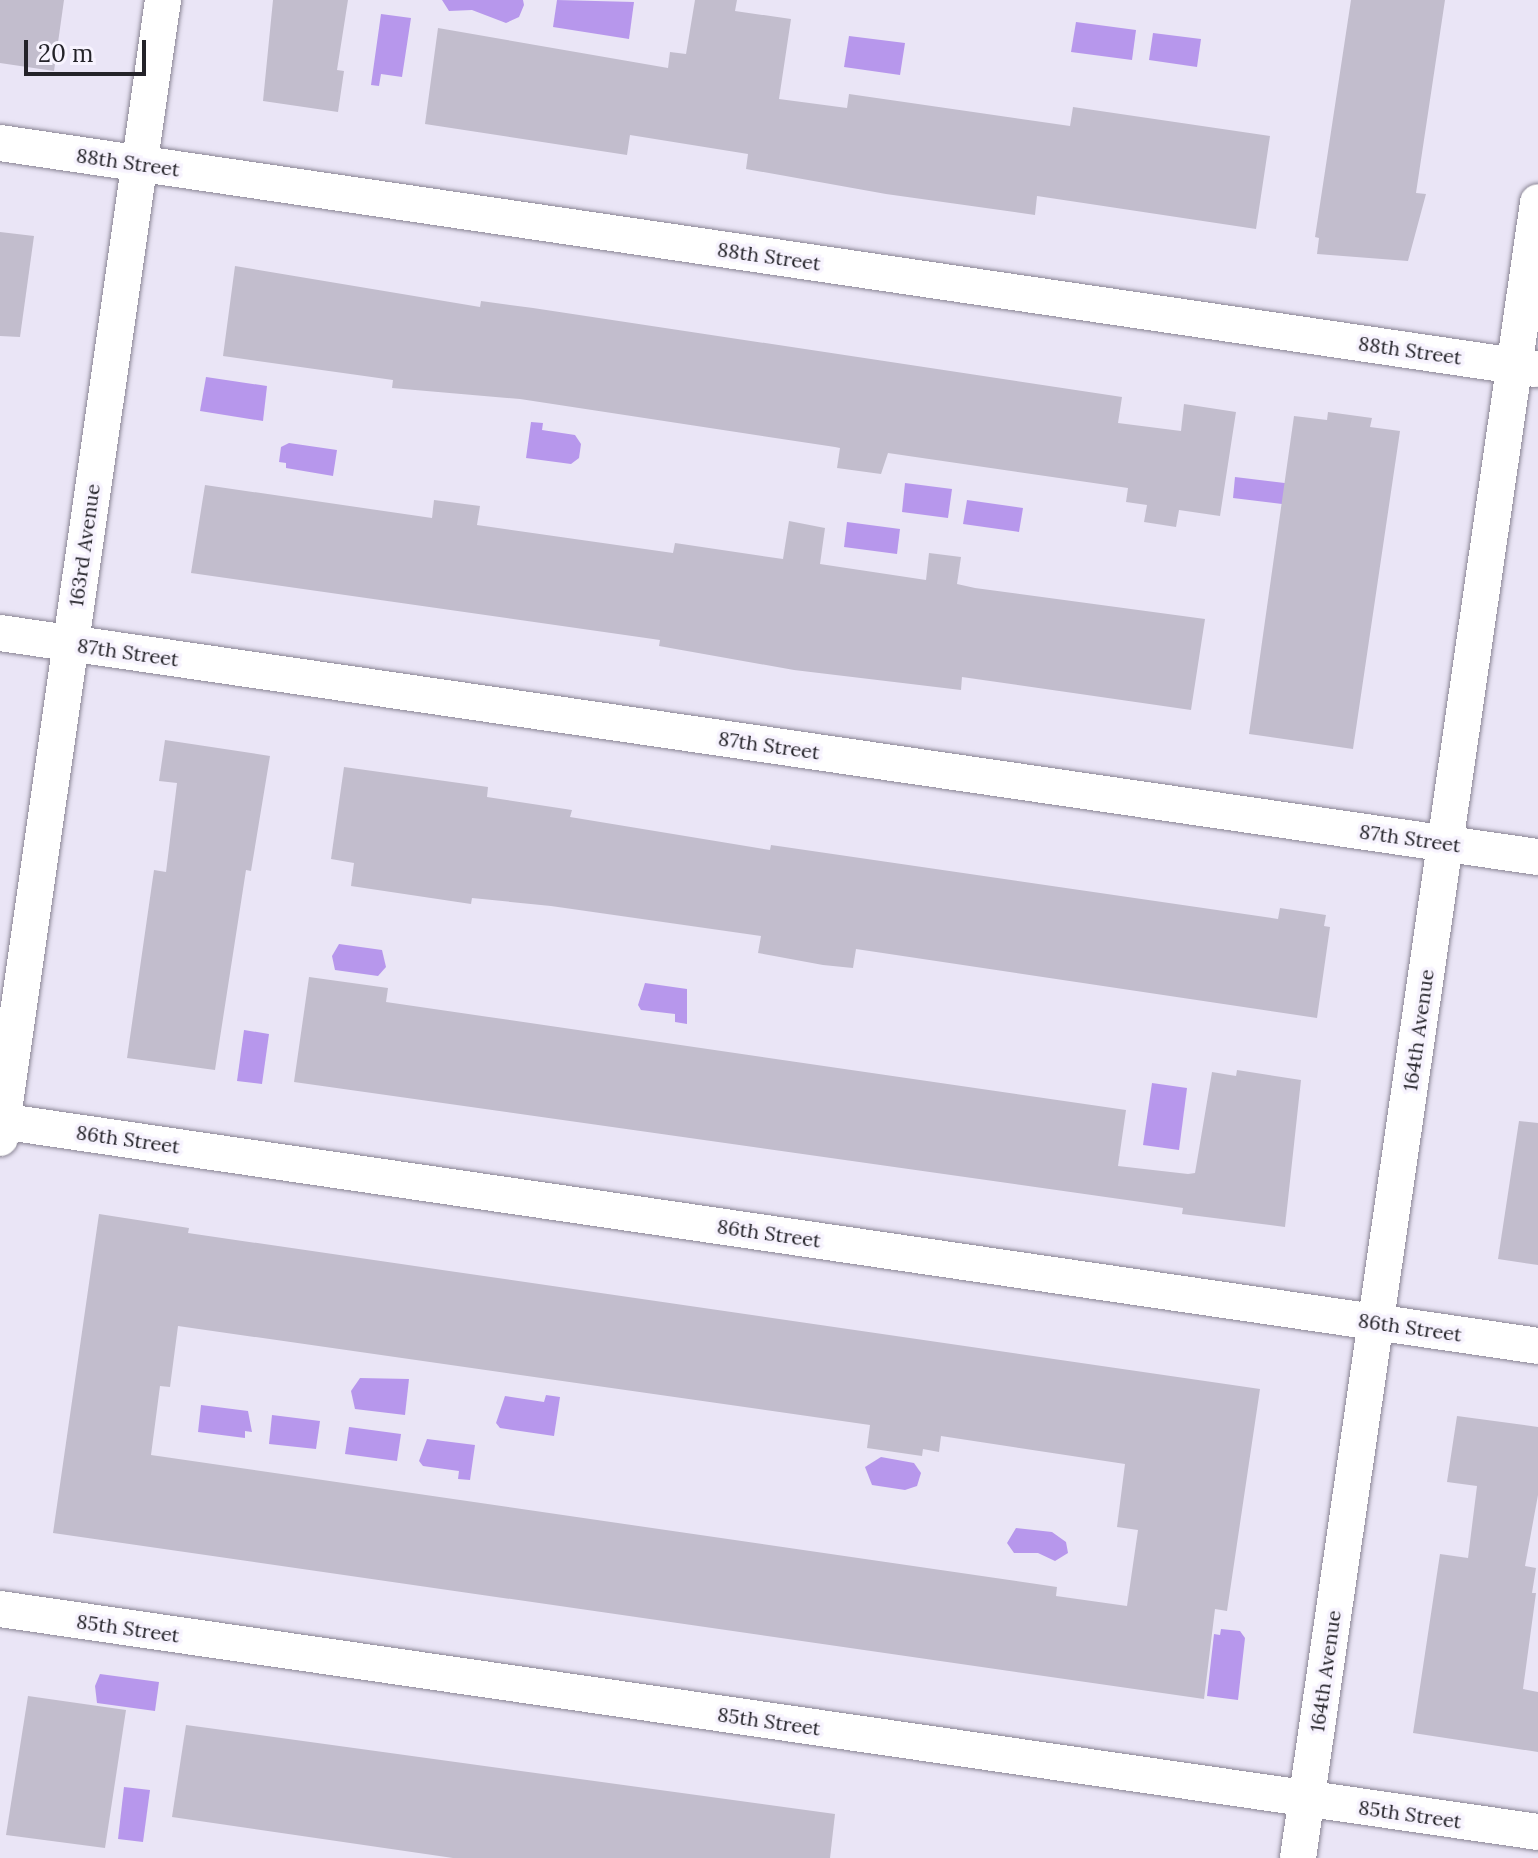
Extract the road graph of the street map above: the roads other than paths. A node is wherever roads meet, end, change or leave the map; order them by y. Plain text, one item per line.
1 (163, 0) edge
2 (0, 143) edge
3 (139, 163) junction
4 (1538, 202) edge
5 (1526, 367) edge
6 (0, 633) edge
7 (70, 643) junction
8 (1445, 843) junction
9 (1538, 857) edge
10 (1, 1127) edge
11 (1376, 1322) junction
12 (1538, 1346) edge
13 (0, 1609) edge
14 (1306, 1799) junction
15 (1538, 1832) edge
16 (1298, 1858) edge

1 - 3 street, 163rd Avenue
2 - 3 street, 88th Street
3 - 5 street, 88th Street
3 - 7 street, 163rd Avenue
4 - 5 street, 164th Avenue
5 - 8 street, 164th Avenue
6 - 7 street, 87th Street
7 - 8 street, 87th Street
7 - 10 street, 163rd Avenue
8 - 9 street, 87th Street
8 - 11 street, 164th Avenue
10 - 11 street, 86th Street
11 - 12 street, 86th Street
11 - 14 street, 164th Avenue
13 - 14 street, 85th Street
14 - 15 street, 85th Street
14 - 16 street, 164th Avenue

